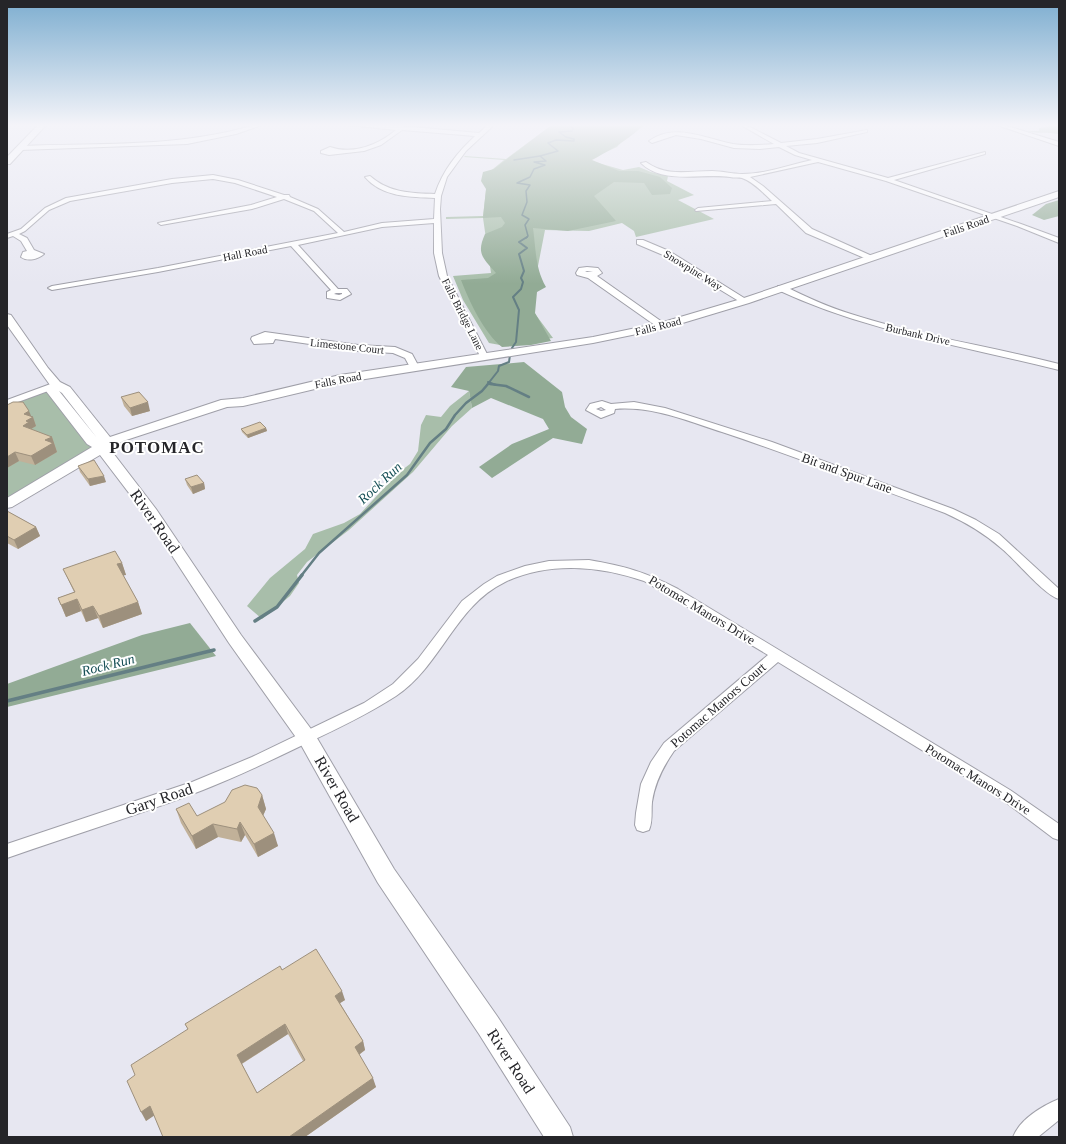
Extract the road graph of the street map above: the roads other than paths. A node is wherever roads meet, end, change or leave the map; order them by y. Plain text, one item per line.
1 (368, 177) dead end
2 (444, 177) edge
3 (745, 177) edge
4 (878, 177) edge
5 (897, 177) edge
6 (888, 180) junction
7 (1059, 194) edge
8 (287, 196) junction
9 (438, 196) junction
10 (778, 202) junction
11 (698, 210) dead end
12 (992, 217) junction
13 (437, 222) junction
14 (161, 223) dead end
15 (344, 234) junction
16 (11, 235) edge
17 (1059, 241) edge
18 (640, 242) dead end
19 (293, 244) junction
20 (1059, 247) edge
21 (31, 252) dead end
22 (869, 258) junction
23 (591, 276) dead end
24 (52, 288) dead end
25 (781, 288) junction
26 (336, 291) dead end
27 (745, 301) junction
28 (7, 317) edge
29 (662, 326) junction
30 (271, 337) dead end
31 (484, 356) junction
32 (414, 366) junction
33 (1059, 367) edge
34 (56, 385) junction
35 (7, 403) edge
36 (610, 407) dead end
37 (102, 448) junction
38 (7, 504) edge
39 (1059, 595) edge
40 (777, 655) junction
41 (307, 738) junction
42 (643, 825) dead end
43 (1059, 833) edge
44 (7, 851) edge
45 (1059, 1109) edge
46 (560, 1137) edge
47 (1023, 1137) edge

1 - 9 street
2 - 9 street, Falls Bridge Lane
3 - 10 street
4 - 6 street
5 - 6 street
6 - 12 street
7 - 12 main road, Falls Road
8 - 14 street
8 - 15 street
8 - 16 street
9 - 13 street, Falls Bridge Lane
10 - 11 street
10 - 22 street
12 - 17 street
12 - 20 street
12 - 22 main road, Falls Road
13 - 15 street, Hall Road
13 - 31 street, Falls Bridge Lane
15 - 19 street, Hall Road
16 - 21 street
18 - 27 street, Snowpine Way
19 - 24 street, Hall Road
19 - 26 street
22 - 25 main road, Falls Road
23 - 29 street
25 - 27 main road, Falls Road
25 - 33 street, Burbank Drive
27 - 29 main road, Falls Road
28 - 34 main road, River Road
29 - 31 main road, Falls Road
30 - 32 street, Limestone Court
31 - 32 main road, Falls Road
32 - 37 main road, Falls Road
34 - 35 street
34 - 37 main road, River Road
36 - 39 street, Bit and Spur Lane
37 - 38 main road, Falls Road
37 - 41 main road, River Road
40 - 41 street, Potomac Manors Drive
40 - 42 street, Potomac Manors Court
40 - 43 street, Potomac Manors Drive
41 - 44 street, Gary Road
41 - 46 main road, River Road
45 - 47 street

